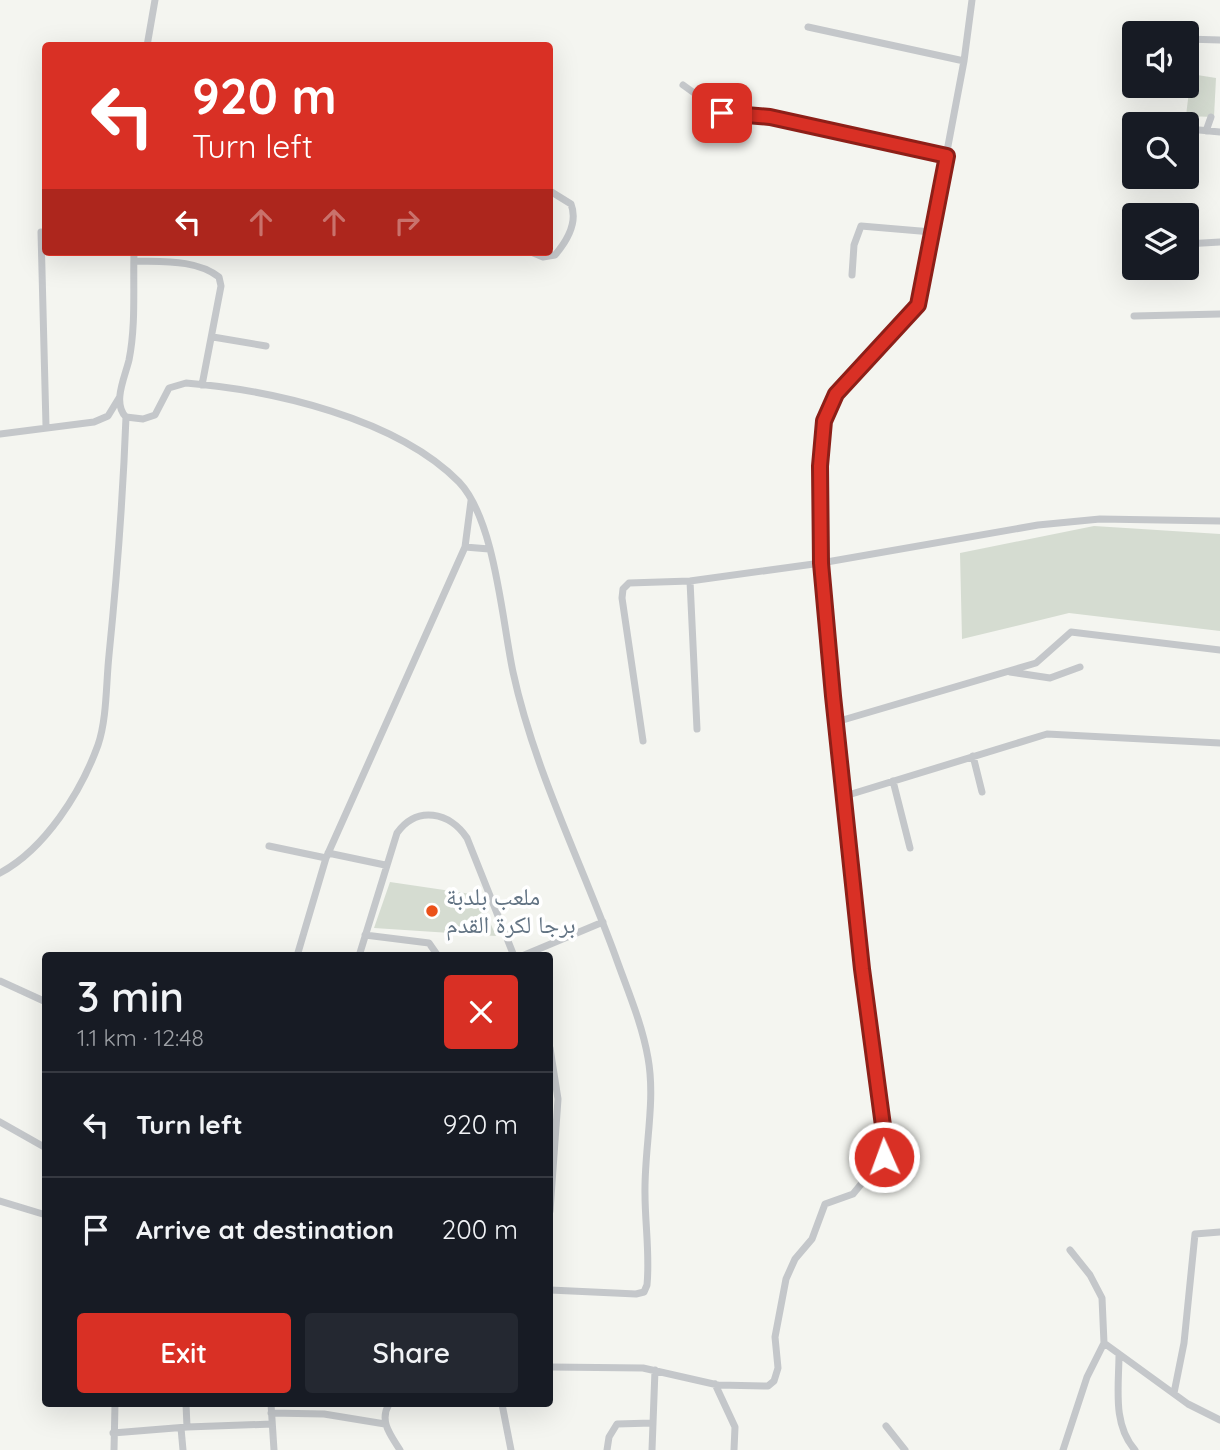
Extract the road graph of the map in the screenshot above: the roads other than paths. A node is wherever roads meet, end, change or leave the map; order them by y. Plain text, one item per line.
1 (155, 0) edge
2 (972, 0) edge
3 (808, 27) dead end
4 (1199, 39) edge
5 (1220, 40) edge
6 (148, 42) edge
7 (964, 61) junction
8 (683, 85) dead end
9 (1211, 117) dead end
10 (1199, 130) edge
11 (1206, 131) junction
12 (1220, 132) edge
13 (947, 156) junction
14 (553, 193) edge
15 (41, 232) dead end
16 (932, 232) junction
17 (1220, 242) edge
18 (1199, 243) edge
19 (553, 255) edge
20 (134, 256) edge
21 (852, 275) dead end
22 (1220, 314) edge
23 (1134, 316) dead end
24 (212, 337) junction
25 (266, 346) dead end
26 (202, 385) junction
27 (119, 398) junction
28 (126, 417) junction
29 (46, 426) junction
30 (0, 433) edge
31 (471, 500) junction
32 (1220, 521) edge
33 (465, 547) junction
34 (489, 549) junction
35 (821, 563) junction
36 (690, 581) junction
37 (1220, 650) edge
38 (1080, 667) dead end
39 (1003, 672) junction
40 (836, 722) junction
41 (697, 729) dead end
42 (643, 741) dead end
43 (1220, 743) edge
44 (973, 756) junction
45 (892, 781) junction
46 (982, 792) dead end
47 (845, 796) junction
48 (269, 846) dead end
49 (910, 848) dead end
50 (327, 855) junction
51 (385, 865) junction
52 (0, 873) edge
53 (603, 922) junction
54 (365, 935) junction
55 (298, 952) edge
56 (360, 952) edge
57 (435, 952) edge
58 (512, 952) edge
59 (532, 952) edge
60 (0, 981) edge
61 (42, 1000) edge
62 (553, 1064) edge
63 (553, 1119) edge
64 (0, 1122) edge
65 (42, 1145) edge
66 (0, 1201) edge
67 (42, 1214) edge
68 (1220, 1233) edge
69 (1069, 1250) dead end
70 (553, 1290) edge
71 (1104, 1343) junction
72 (1119, 1354) junction
73 (553, 1367) edge
74 (655, 1370) junction
75 (715, 1384) junction
76 (1174, 1393) junction
77 (115, 1407) edge
78 (186, 1407) edge
79 (271, 1407) edge
80 (388, 1407) edge
81 (503, 1407) edge
82 (271, 1413) junction
83 (1220, 1420) edge
84 (652, 1423) junction
85 (272, 1424) junction
86 (385, 1424) junction
87 (886, 1426) dead end
88 (184, 1428) junction
89 (113, 1433) junction
90 (114, 1450) edge
91 (183, 1450) edge
92 (274, 1450) edge
93 (400, 1450) edge
94 (511, 1450) edge
95 (607, 1450) edge
96 (652, 1450) edge
97 (734, 1450) edge
98 (905, 1450) edge
99 (1063, 1450) edge
100 (1135, 1450) edge

1 - 6 street
2 - 7 street
3 - 7 street
4 - 5 street
7 - 13 street
8 - 13 street
9 - 11 street
10 - 11 street
11 - 12 street
13 - 16 street
14 - 19 street
15 - 29 street
16 - 21 street
16 - 35 street
17 - 18 street
20 - 24 street
20 - 27 street
22 - 23 street
24 - 25 street
24 - 26 street
26 - 28 street
26 - 31 street
27 - 28 street
27 - 29 street
28 - 52 street
29 - 30 street
31 - 33 street
31 - 34 street
32 - 35 street
33 - 34 street
33 - 50 street
34 - 53 street
35 - 36 street
35 - 40 street
36 - 41 street
36 - 42 street
37 - 39 street
38 - 39 street
39 - 40 street
40 - 47 street
43 - 44 street
44 - 45 street
44 - 46 street
45 - 47 street
45 - 49 street
47 - 75 street
48 - 50 street
50 - 51 street
50 - 55 street
51 - 54 street
51 - 58 street
53 - 59 street
53 - 70 street
54 - 56 street
54 - 57 street
60 - 61 street
62 - 63 street
64 - 65 street
66 - 67 street
68 - 76 street
69 - 71 street
71 - 72 street
71 - 99 street
72 - 76 street
72 - 100 street
73 - 74 street
74 - 75 street
74 - 84 street
75 - 97 street
76 - 83 street
77 - 89 street
78 - 88 street
79 - 82 street
80 - 86 street
81 - 94 street
82 - 85 street
82 - 86 street
84 - 95 street
84 - 96 street
85 - 88 street
85 - 92 street
86 - 93 street
87 - 98 street
88 - 89 street
88 - 91 street
89 - 90 street

